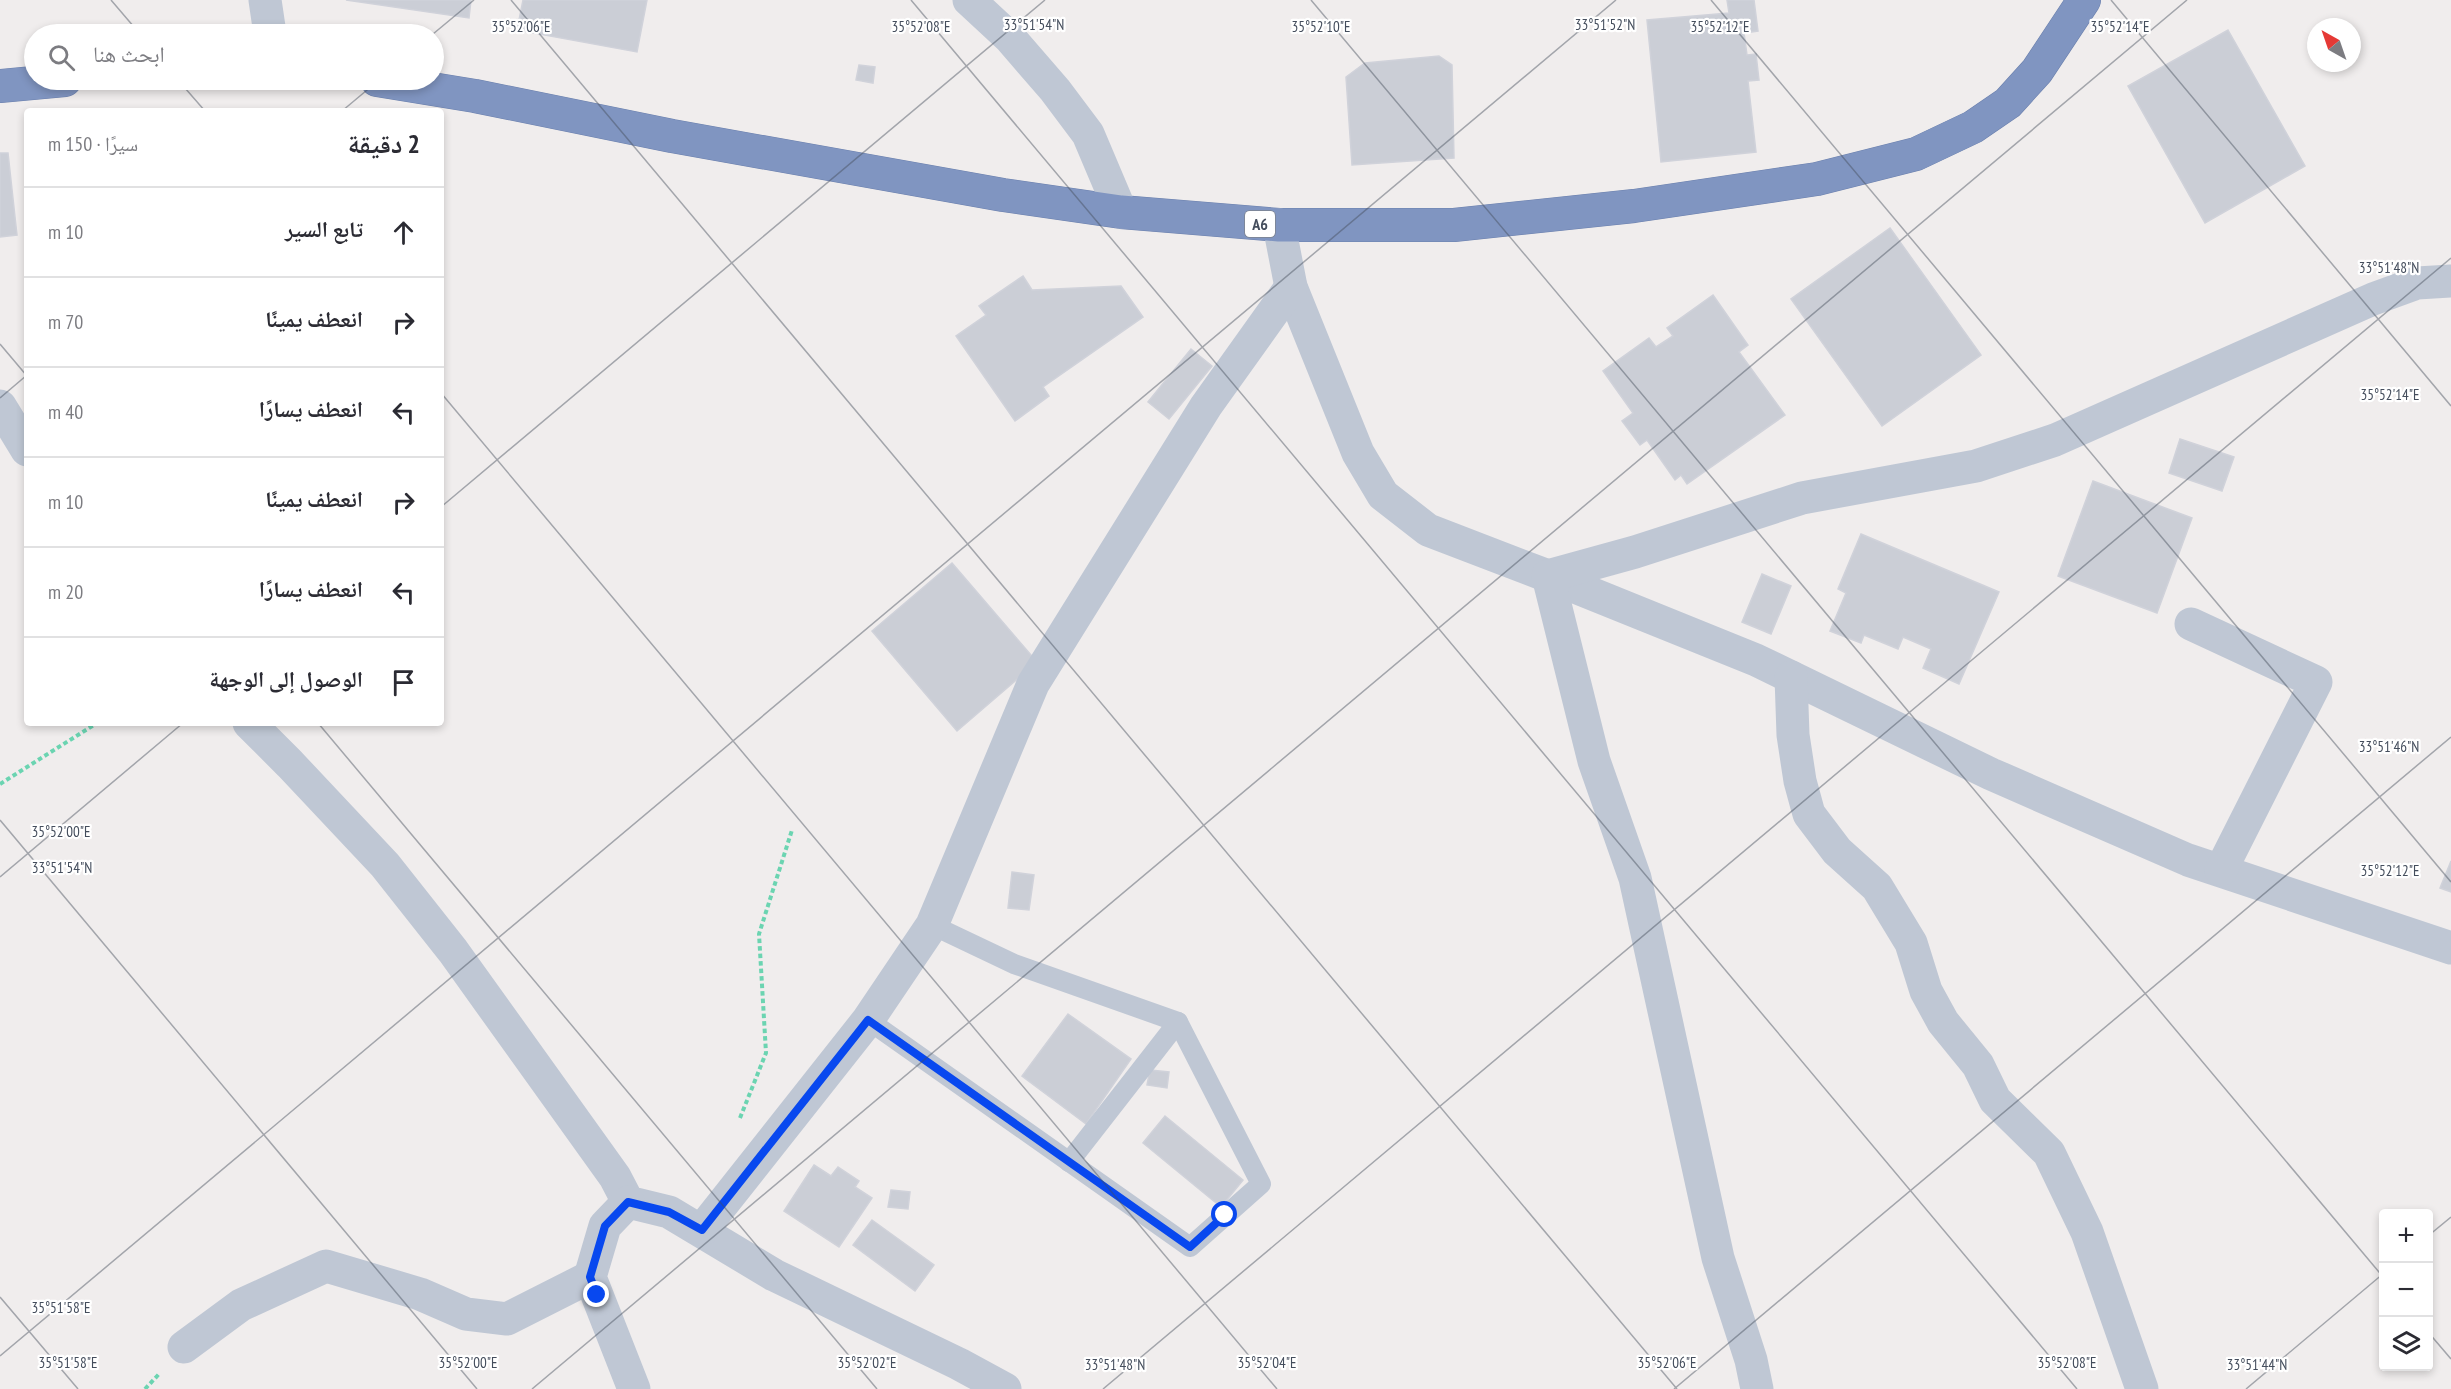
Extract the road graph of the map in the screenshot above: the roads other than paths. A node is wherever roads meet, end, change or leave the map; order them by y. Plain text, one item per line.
1 (266, 0) edge
2 (969, 0) edge
3 (2084, 0) edge
4 (269, 24) edge
5 (24, 84) edge
6 (0, 86) edge
7 (438, 90) edge
8 (1121, 212) junction
9 (1278, 225) junction
10 (2451, 281) edge
11 (1291, 288) junction
12 (0, 406) edge
13 (24, 445) edge
14 (1548, 576) junction
15 (2191, 624) dead end
16 (1791, 677) junction
17 (252, 726) edge
18 (2221, 870) junction
19 (932, 925) junction
20 (2451, 948) edge
21 (868, 1020) junction
22 (1178, 1022) junction
23 (1069, 1162) junction
24 (628, 1202) junction
25 (702, 1230) junction
26 (590, 1277) junction
27 (184, 1347) dead end
28 (634, 1389) edge
29 (1005, 1389) edge
30 (1757, 1389) edge
31 (2142, 1389) edge

1 - 4 street
2 - 8 street
3 - 9 highway, A6
5 - 6 highway
7 - 8 highway, A6
8 - 9 highway, A6
9 - 11 street
10 - 14 street
11 - 14 street
11 - 19 street
12 - 13 street
14 - 16 street
14 - 30 street
15 - 18 street
16 - 18 street
16 - 31 street
17 - 24 street
18 - 20 street
19 - 21 street
19 - 22 lane
21 - 23 lane
21 - 25 street
22 - 23 lane
22 - 23 lane
24 - 25 street
24 - 26 street
25 - 29 street
26 - 27 street
26 - 28 street

